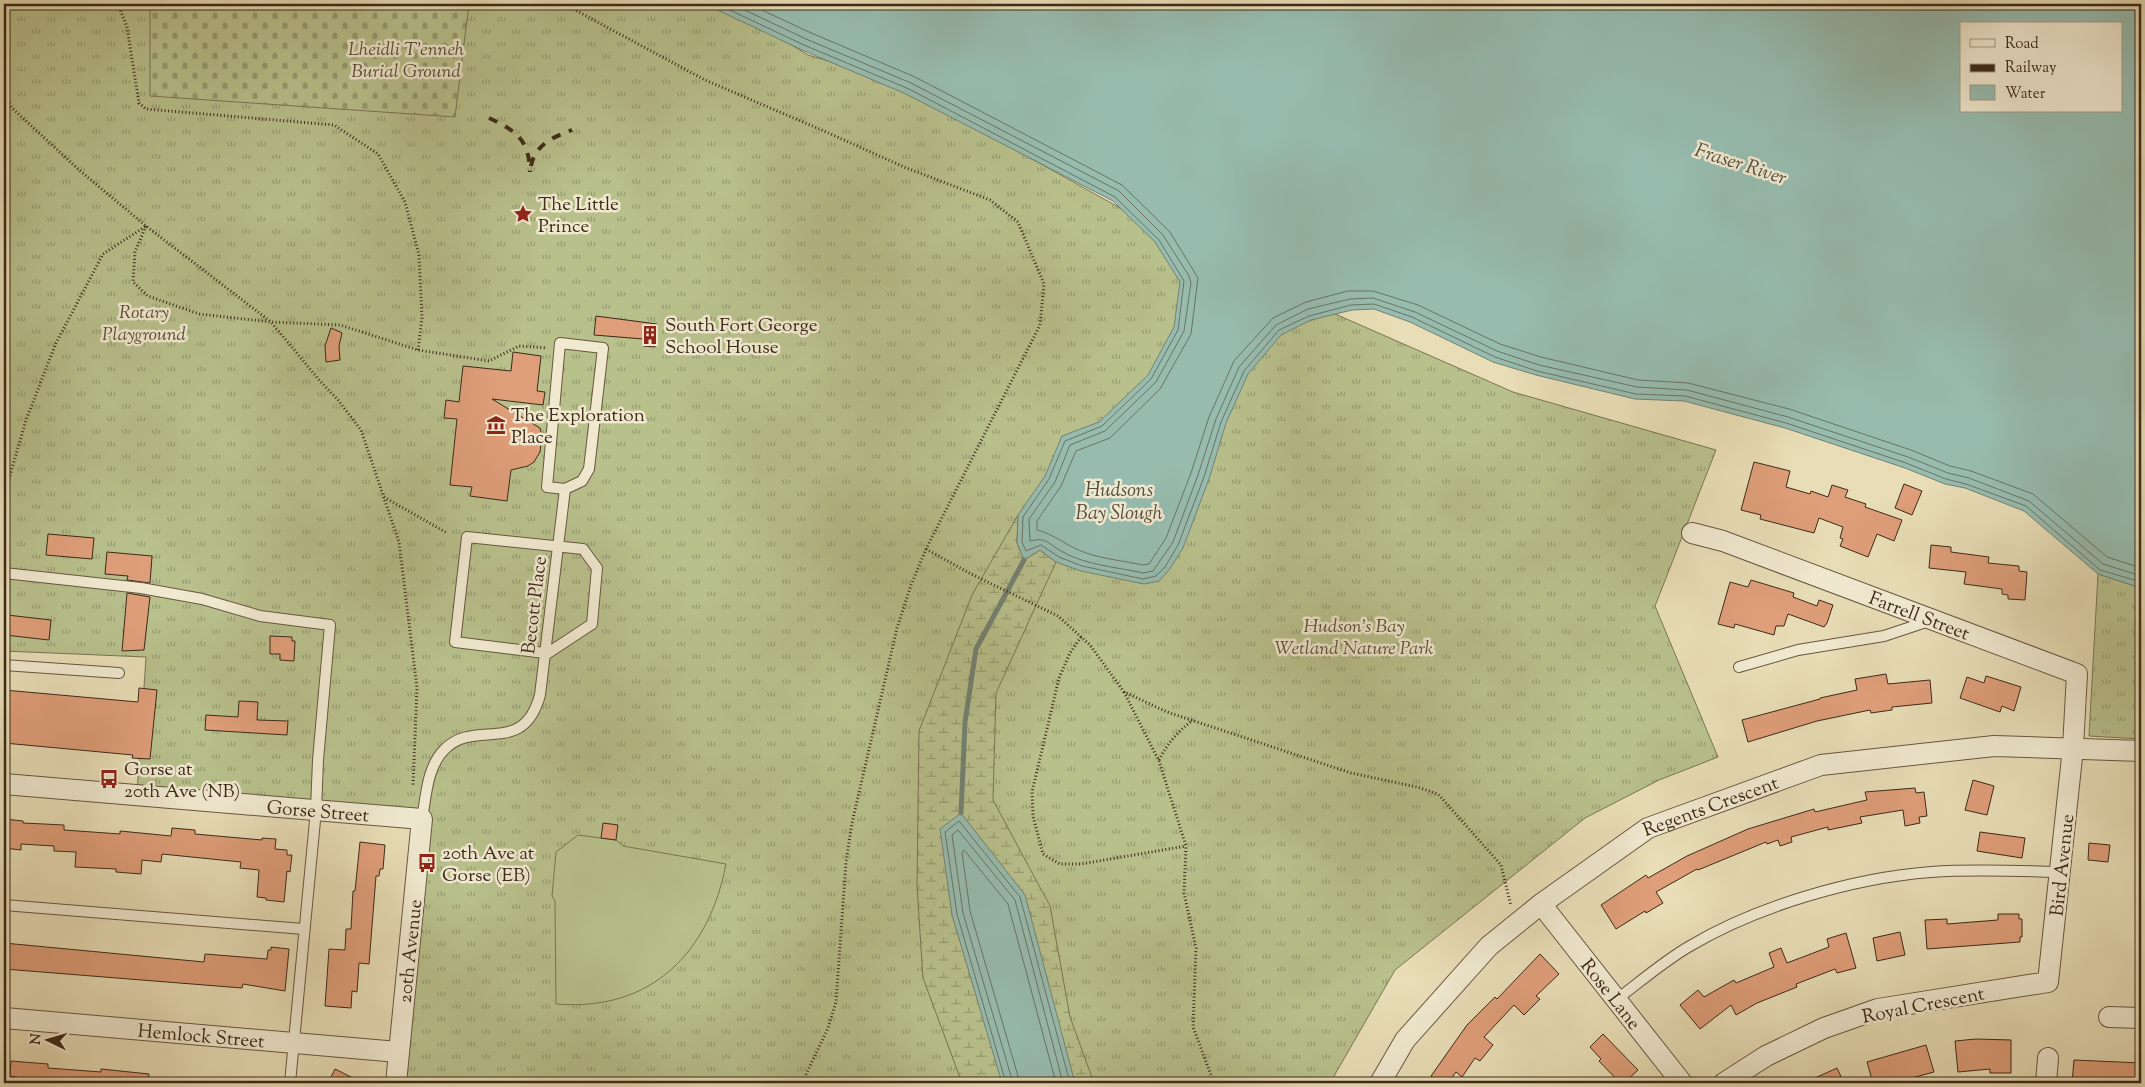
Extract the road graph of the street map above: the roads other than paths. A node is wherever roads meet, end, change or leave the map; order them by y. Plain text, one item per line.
1 (565, 489) junction
2 (1692, 533) dead end
3 (558, 546) junction
4 (4, 573) edge
5 (1932, 620) junction
6 (545, 654) junction
7 (4, 665) edge
8 (1739, 667) dead end
9 (119, 673) dead end
10 (2073, 748) junction
11 (2141, 751) edge
12 (4, 784) edge
13 (316, 810) junction
14 (422, 819) junction
15 (2060, 872) junction
16 (4, 904) edge
17 (1541, 904) junction
18 (304, 929) junction
19 (2048, 982) joint
20 (1616, 1000) junction
21 (2108, 1017) dead end
22 (4, 1018) edge
23 (2141, 1018) edge
24 (294, 1042) junction
25 (398, 1052) junction
26 (2048, 1058) dead end
27 (290, 1083) edge
28 (396, 1083) edge
29 (1380, 1083) edge
30 (1682, 1083) edge
31 (1724, 1083) edge
32 (2046, 1083) edge

1 - 1 lane
1 - 3 lane, Becott Place
2 - 5 street, Farrell Street
3 - 6 lane, Becott Place
3 - 6 lane
3 - 6 lane
4 - 13 lane
5 - 8 lane
5 - 10 street, Farrell Street
6 - 14 lane, Becott Place
7 - 9 lane
10 - 11 street, Regents Crescent
10 - 15 street, Bird Avenue
10 - 17 street, Regents Crescent
12 - 13 street, Gorse Street
13 - 14 street, Gorse Street
13 - 18 lane
14 - 25 street, 20th Avenue
15 - 19 street, Bird Avenue
15 - 20 lane
16 - 18 lane
17 - 20 street, Rose Lane
17 - 29 street, Regents Crescent
18 - 24 lane
19 - 31 street, Royal Crescent
20 - 30 street, Rose Lane
21 - 23 street
22 - 24 street, Hemlock Street
24 - 25 street, Hemlock Street
24 - 27 lane
25 - 28 street, 20th Avenue
26 - 32 street

